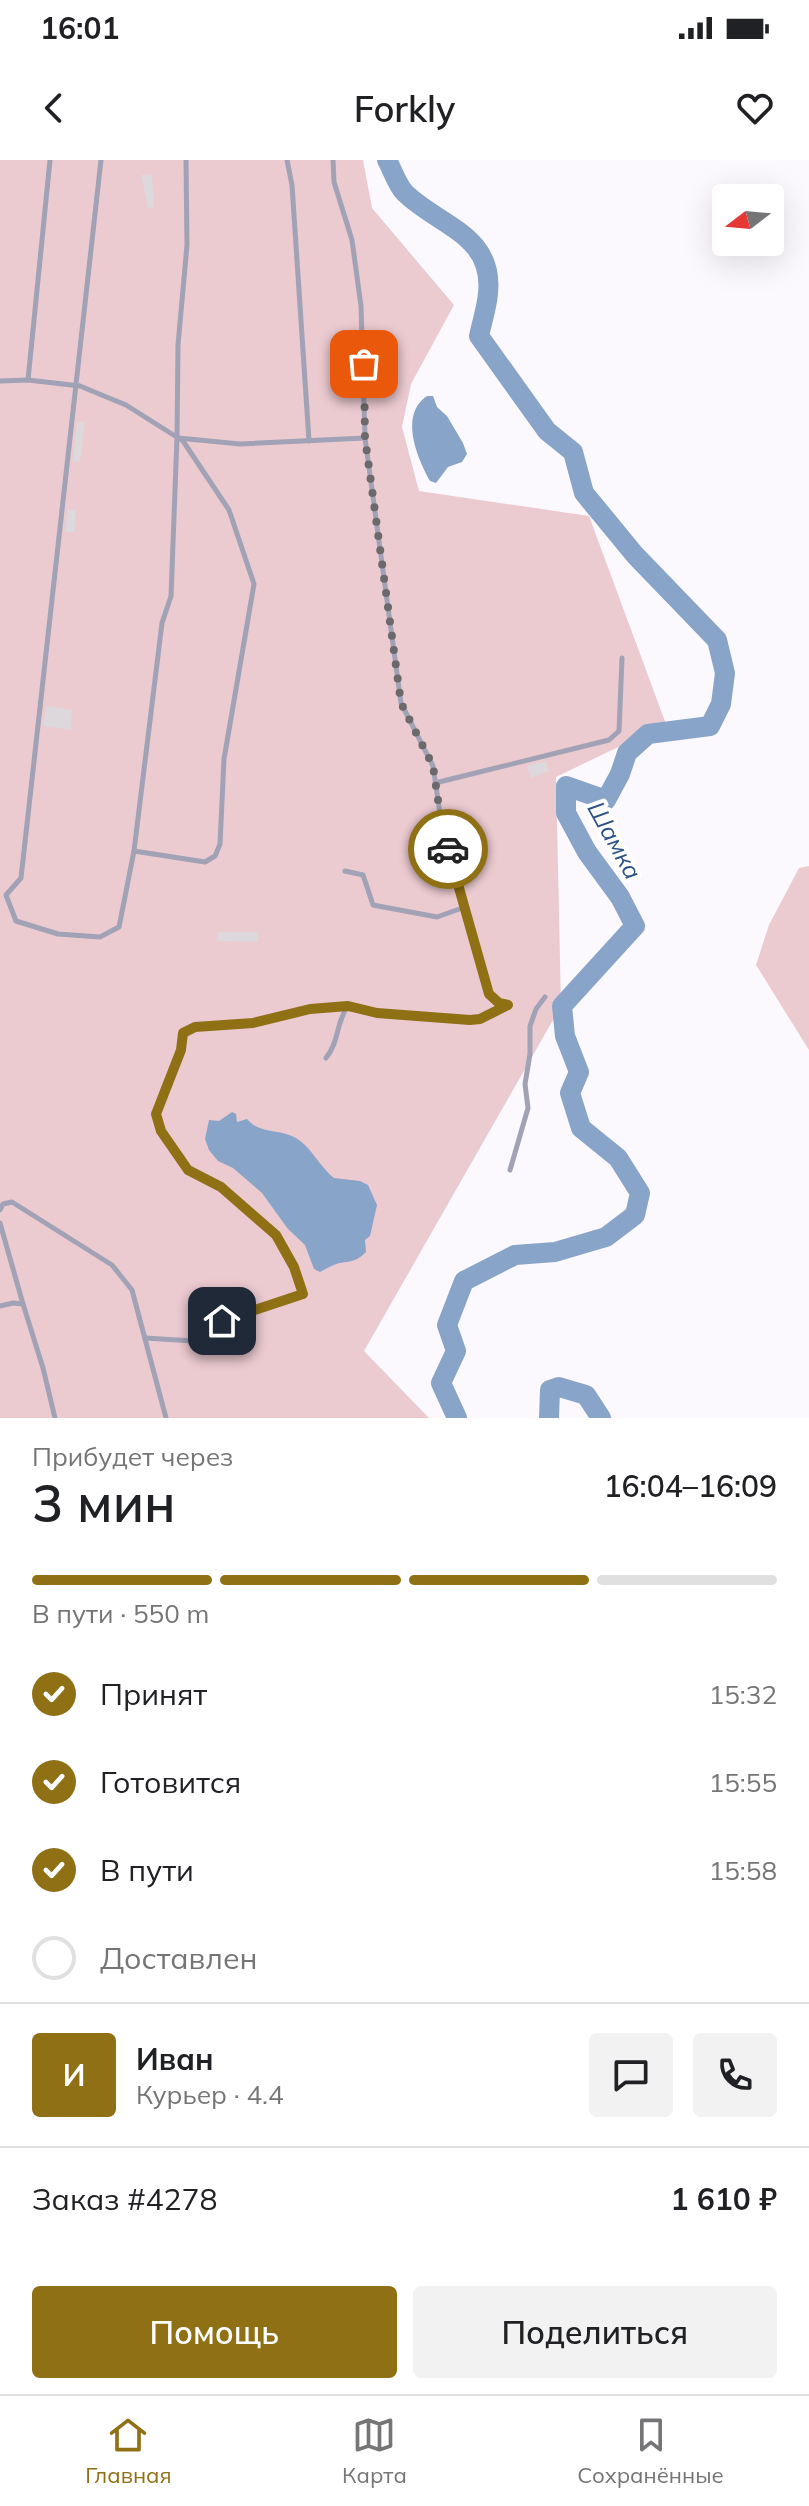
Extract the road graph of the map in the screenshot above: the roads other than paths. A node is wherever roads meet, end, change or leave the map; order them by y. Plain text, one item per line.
1 (50, 160) edge
2 (101, 160) edge
3 (186, 160) edge
4 (287, 160) edge
5 (333, 160) edge
6 (28, 380) junction
7 (0, 381) edge
8 (75, 386) junction
9 (177, 437) junction
10 (365, 438) junction
11 (309, 441) junction
12 (622, 658) dead end
13 (435, 783) junction
14 (134, 851) junction
15 (345, 871) dead end
16 (3, 893) edge
17 (465, 907) junction
18 (545, 997) dead end
19 (348, 1006) junction
20 (326, 1058) dead end
21 (510, 1170) dead end
22 (1, 1205) edge
23 (0, 1223) edge
24 (23, 1304) junction
25 (0, 1306) edge
26 (145, 1338) junction
27 (55, 1418) edge
28 (166, 1418) edge

1 - 6 lane
2 - 8 lane
3 - 9 lane
4 - 11 lane
5 - 10 lane
6 - 7 lane
6 - 8 lane
8 - 9 lane
8 - 16 lane
9 - 11 lane
9 - 14 lane
9 - 14 lane
10 - 11 lane
10 - 13 lane
12 - 13 lane
13 - 17 lane
14 - 16 lane
15 - 17 lane
17 - 19 lane
18 - 21 lane
19 - 20 lane
19 - 26 lane
22 - 26 lane
23 - 24 lane
24 - 25 lane
24 - 27 lane
26 - 28 lane

